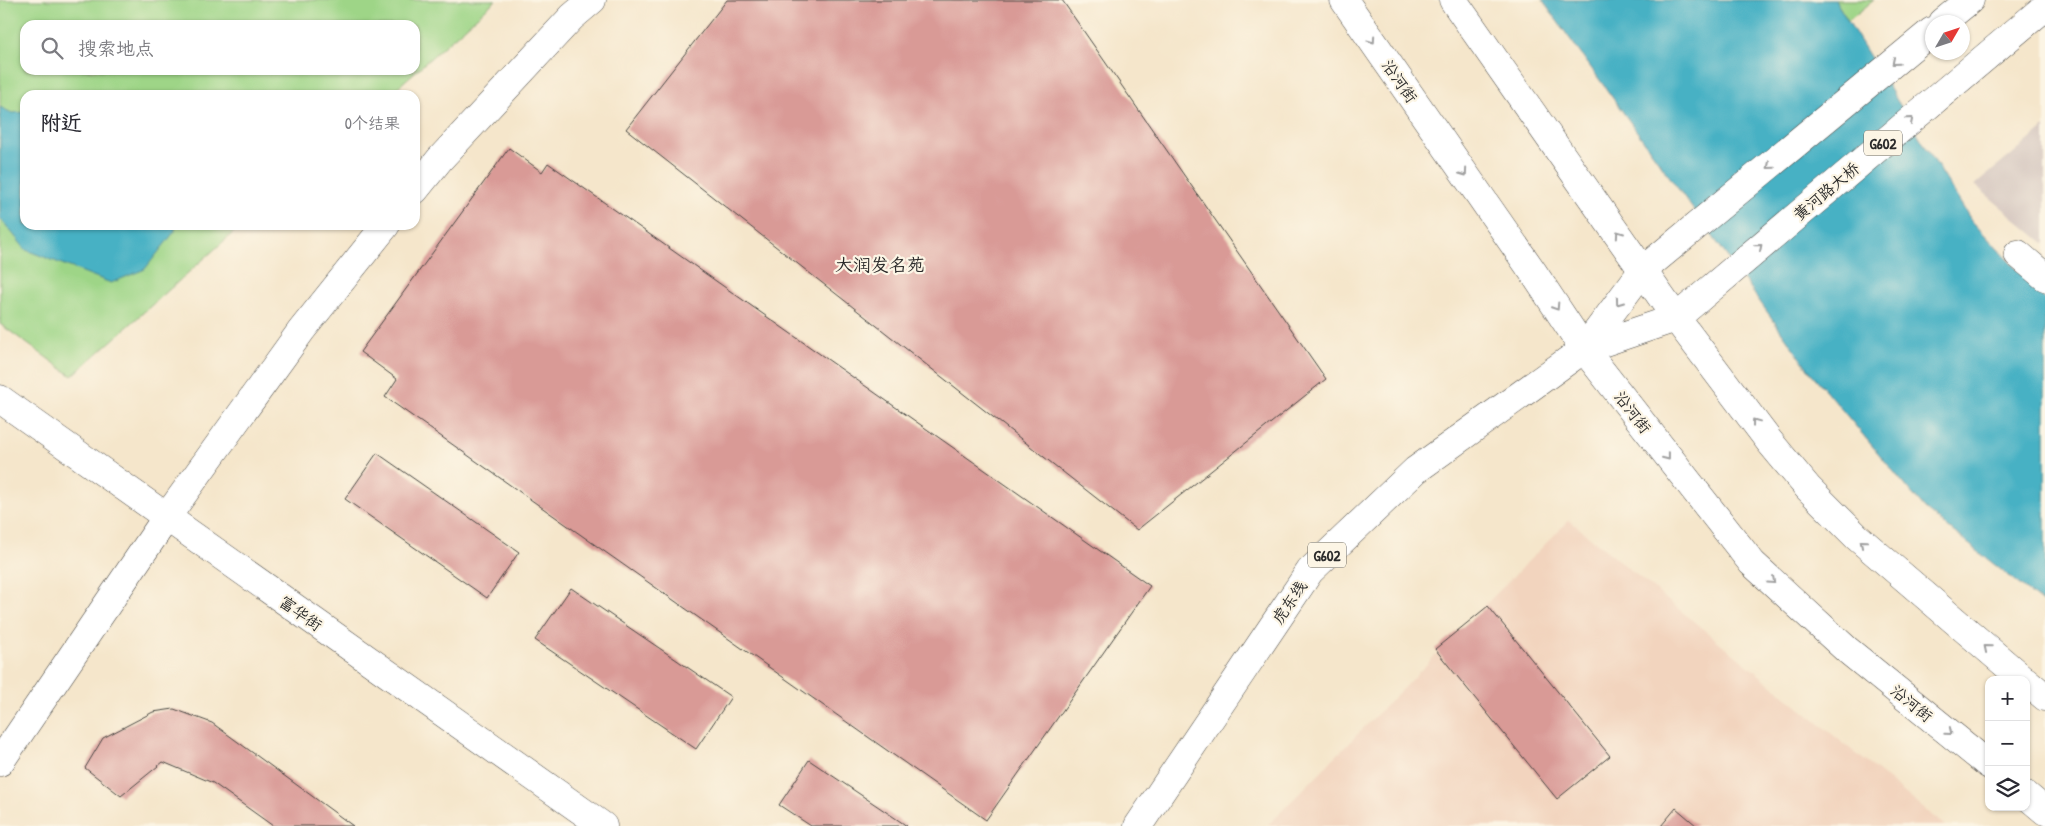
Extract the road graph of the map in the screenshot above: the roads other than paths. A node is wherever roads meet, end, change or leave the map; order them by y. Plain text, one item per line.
1 (592, 0) edge
2 (1344, 0) edge
3 (1452, 0) edge
4 (1970, 0) edge
5 (2045, 7) edge
6 (1952, 15) edge
7 (1925, 37) edge
8 (420, 184) edge
9 (382, 230) edge
10 (2018, 254) dead end
11 (1643, 270) junction
12 (2045, 277) edge
13 (1676, 318) junction
14 (1584, 350) junction
15 (0, 399) edge
16 (166, 518) junction
17 (2019, 676) edge
18 (2030, 685) edge
19 (2045, 697) edge
20 (0, 762) edge
21 (1985, 762) edge
22 (2030, 798) edge
23 (2045, 811) edge
24 (603, 826) edge
25 (1138, 826) edge

1 - 8 main road
2 -> 14 main road, 沿河街
11 -> 3 main road
4 - 6 main road
13 -> 5 main road, 黄河路大桥 / G602
7 -> 11 main road, G602
9 - 16 main road
10 - 12 main road
11 - 13 main road
11 -> 14 main road, G602
13 - 14 main road, G602
17 -> 13 main road
14 -> 21 main road, 沿河街
14 - 25 main road, 虎东线 / G602
15 - 16 main road, 富华街
16 - 20 main road
16 - 24 main road, 富华街
18 - 19 main road
22 - 23 main road

